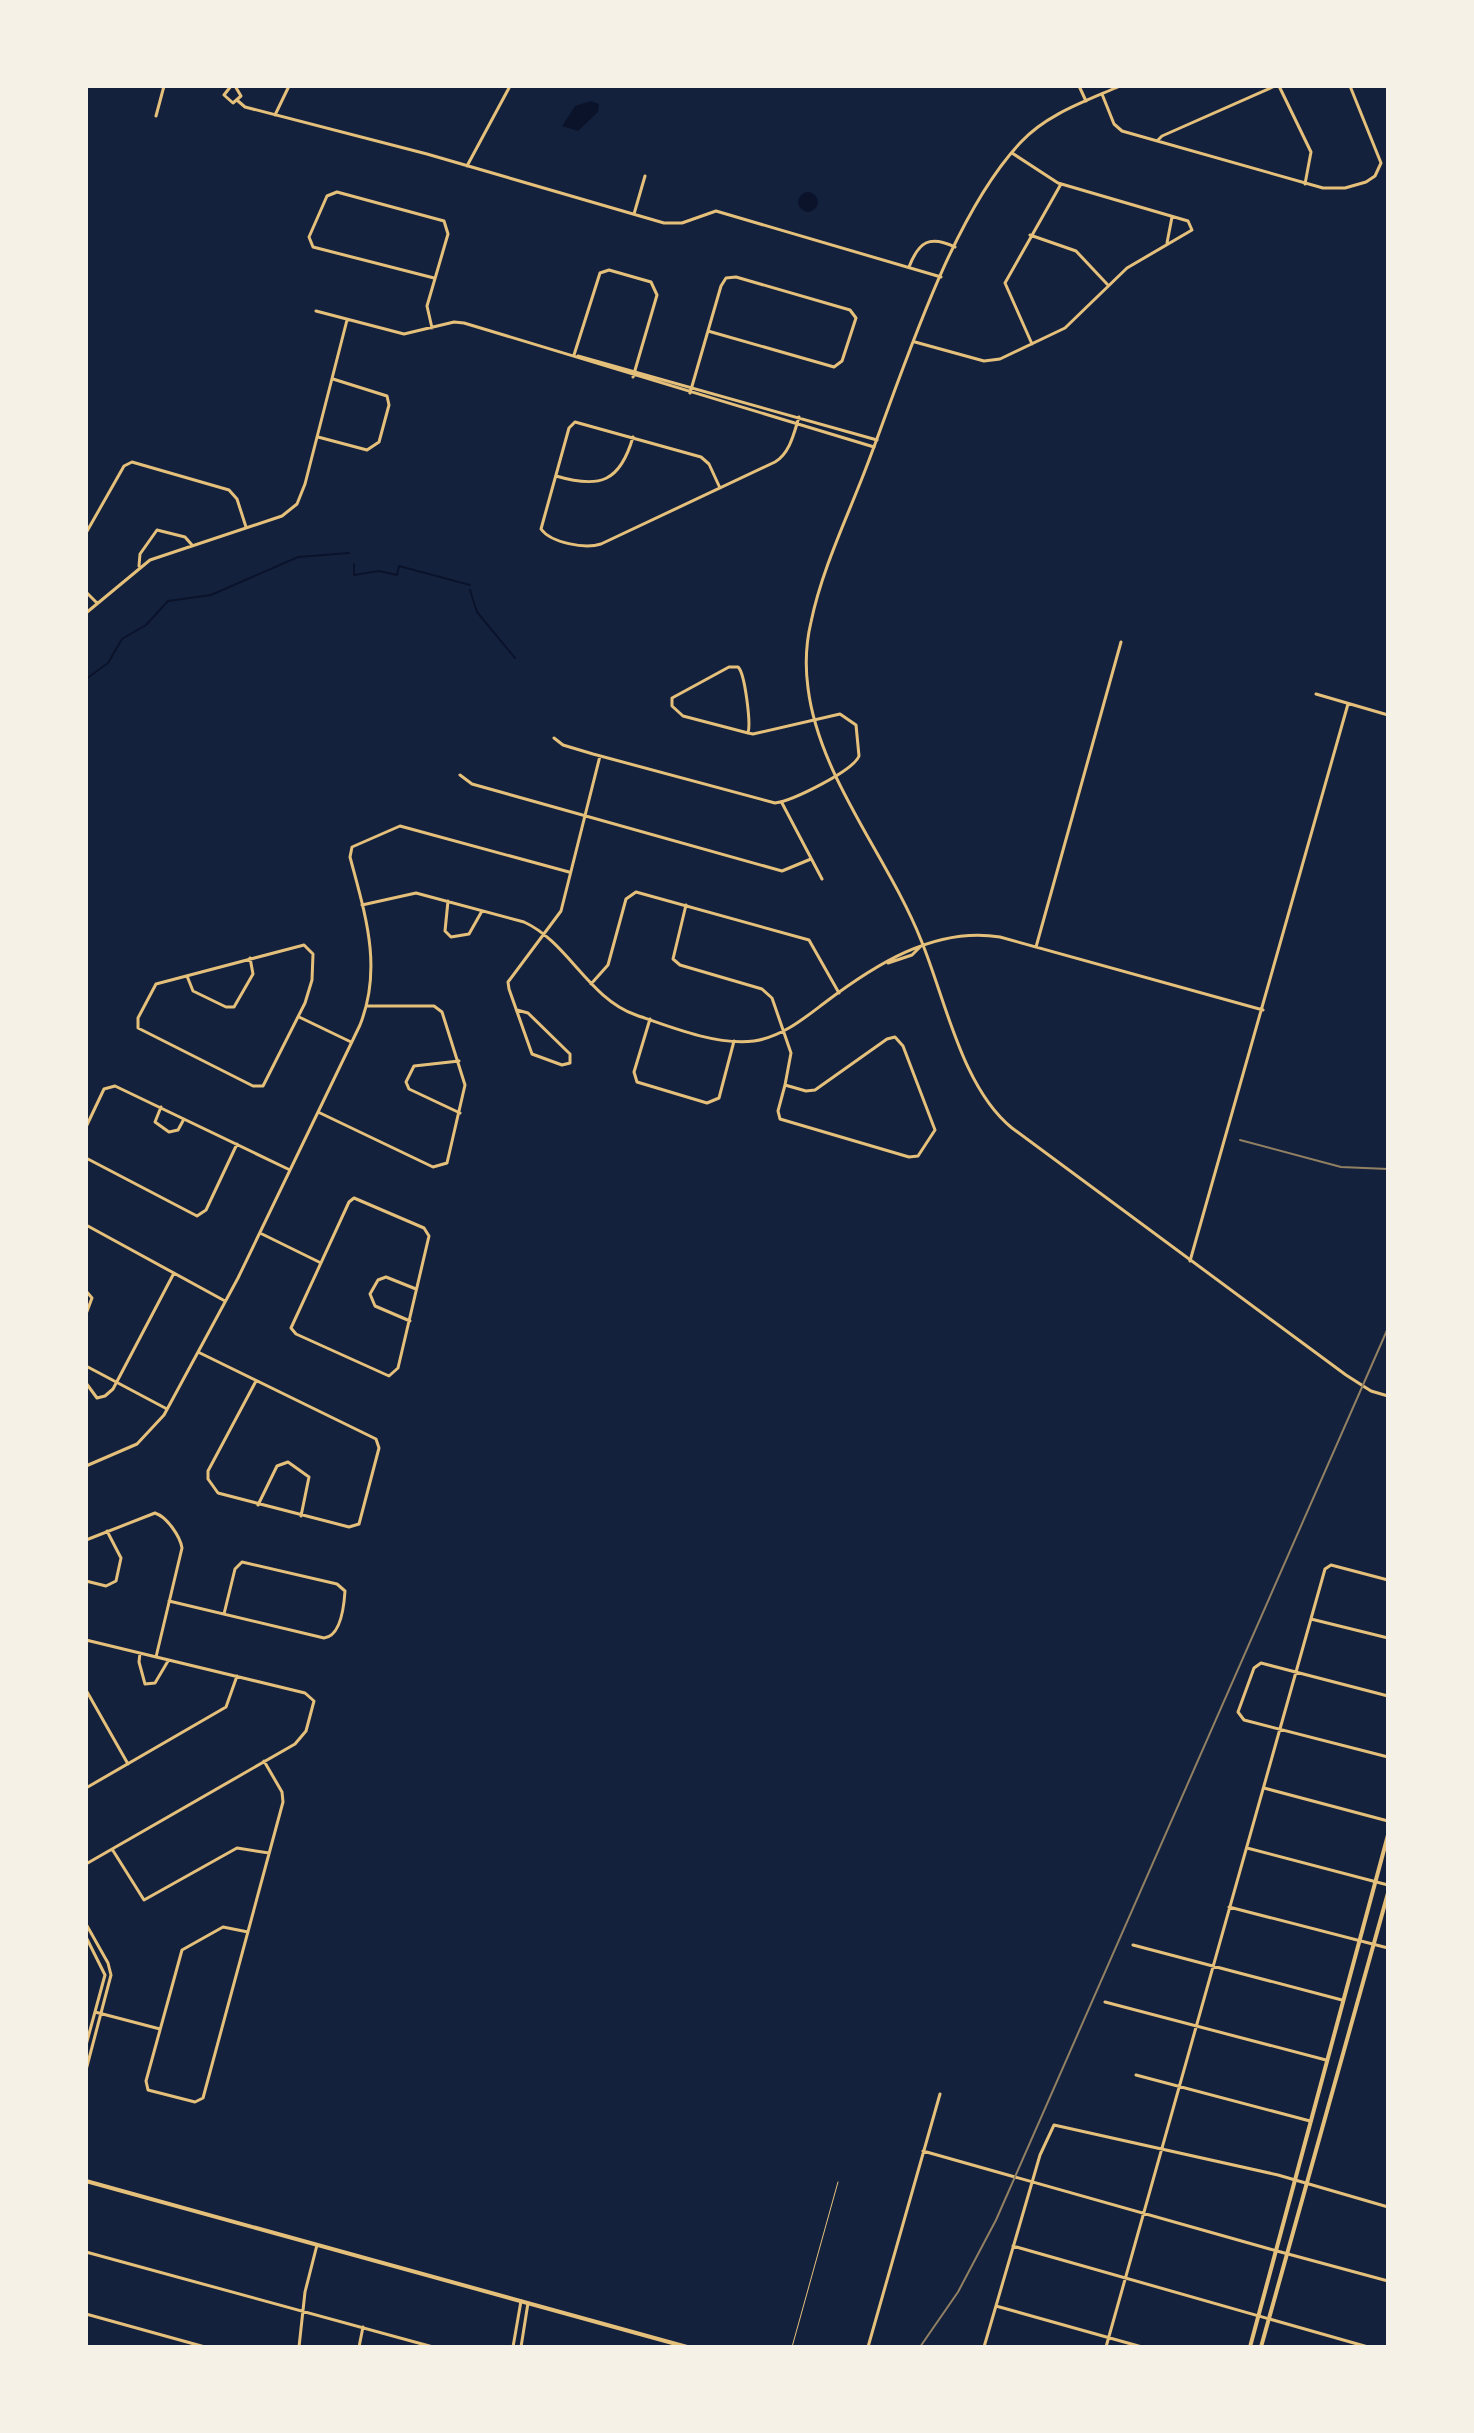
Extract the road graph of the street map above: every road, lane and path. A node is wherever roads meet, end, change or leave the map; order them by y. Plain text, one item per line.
1 (164, 86) edge
2 (233, 86) edge
3 (289, 86) edge
4 (510, 86) edge
5 (1079, 86) edge
6 (1120, 86) edge
7 (1277, 86) edge
8 (1350, 86) edge
9 (1102, 94) junction
10 (238, 101) junction
11 (1086, 101) junction
12 (275, 115) junction
13 (156, 116) dead end
14 (1157, 141) junction
15 (1012, 153) junction
16 (467, 166) junction
17 (645, 176) dead end
18 (1061, 184) junction
19 (1305, 184) junction
20 (634, 214) junction
21 (1172, 217) junction
22 (1030, 235) junction
23 (1167, 243) junction
24 (955, 247) junction
25 (909, 267) junction
26 (941, 277) junction
27 (434, 278) junction
28 (1107, 284) junction
29 (316, 311) dead end
30 (347, 320) junction
31 (432, 328) junction
32 (708, 331) junction
33 (915, 342) junction
34 (1032, 344) junction
35 (574, 356) junction
36 (635, 369) junction
37 (633, 377) junction
38 (332, 379) junction
39 (692, 386) junction
40 (690, 393) junction
41 (799, 417) junction
42 (797, 425) junction
43 (318, 437) junction
44 (633, 437) junction
45 (877, 440) junction
46 (874, 447) junction
47 (554, 476) junction
48 (720, 488) junction
49 (246, 527) junction
50 (86, 533) edge
51 (192, 545) junction
52 (139, 566) junction
53 (86, 592) edge
54 (97, 603) junction
55 (86, 613) edge
56 (1121, 642) dead end
57 (1316, 694) dead end
58 (1348, 704) junction
59 (1388, 715) edge
60 (814, 719) junction
61 (748, 733) junction
62 (554, 738) dead end
63 (600, 756) junction
64 (460, 775) dead end
65 (836, 775) junction
66 (782, 803) junction
67 (583, 815) junction
68 (811, 859) junction
69 (569, 872) junction
70 (822, 879) dead end
71 (448, 901) junction
72 (362, 905) junction
73 (686, 905) junction
74 (482, 911) junction
75 (544, 937) junction
76 (923, 945) junction
77 (1036, 947) junction
78 (250, 958) junction
79 (187, 975) junction
80 (591, 984) junction
81 (839, 993) junction
82 (366, 1006) junction
83 (517, 1010) junction
84 (1263, 1010) junction
85 (299, 1017) junction
86 (650, 1019) junction
87 (784, 1031) junction
88 (734, 1041) junction
89 (351, 1042) junction
90 (459, 1061) junction
91 (785, 1085) junction
92 (161, 1107) junction
93 (318, 1112) junction
94 (460, 1113) junction
95 (184, 1119) junction
96 (86, 1127) edge
97 (237, 1144) junction
98 (86, 1158) edge
99 (290, 1170) junction
100 (86, 1225) edge
101 (260, 1233) junction
102 (1190, 1261) junction
103 (319, 1262) junction
104 (174, 1273) junction
105 (417, 1289) junction
106 (86, 1291) edge
107 (225, 1301) junction
108 (86, 1314) edge
109 (410, 1321) junction
110 (198, 1352) junction
111 (86, 1366) edge
112 (115, 1381) junction
113 (256, 1381) junction
114 (86, 1383) edge
115 (1388, 1396) edge
116 (167, 1409) junction
117 (86, 1466) edge
118 (258, 1505) junction
119 (301, 1516) junction
120 (107, 1531) junction
121 (86, 1540) edge
122 (1388, 1580) edge
123 (86, 1581) edge
124 (169, 1601) junction
125 (224, 1614) junction
126 (1311, 1619) junction
127 (1388, 1638) edge
128 (86, 1640) edge
129 (140, 1653) junction
130 (156, 1657) junction
131 (168, 1660) junction
132 (1296, 1672) junction
133 (237, 1676) junction
134 (86, 1690) edge
135 (1388, 1696) edge
136 (1280, 1729) junction
137 (1388, 1757) edge
138 (264, 1761) junction
139 (128, 1764) junction
140 (86, 1788) edge
141 (1263, 1788) junction
142 (1388, 1821) edge
143 (1388, 1835) edge
144 (1247, 1848) junction
145 (112, 1849) junction
146 (269, 1853) junction
147 (86, 1864) edge
148 (1375, 1881) junction
149 (1388, 1885) edge
150 (1388, 1893) edge
151 (1229, 1907) junction
152 (86, 1924) edge
153 (248, 1932) junction
154 (86, 1937) edge
155 (1360, 1941) junction
156 (1374, 1944) junction
157 (1133, 1945) dead end
158 (1388, 1948) edge
159 (1212, 1966) junction
160 (1344, 2001) junction
161 (1105, 2002) dead end
162 (95, 2012) junction
163 (101, 2013) junction
164 (1195, 2026) junction
165 (160, 2029) junction
166 (86, 2045) edge
167 (1328, 2061) junction
168 (86, 2070) edge
169 (1136, 2075) dead end
170 (1179, 2085) junction
171 (940, 2094) dead end
172 (1312, 2121) junction
173 (1160, 2149) junction
174 (923, 2151) junction
175 (1296, 2180) junction
176 (86, 2181) edge
177 (838, 2182) dead end
178 (1032, 2182) junction
179 (1306, 2185) junction
180 (1388, 2207) edge
181 (1143, 2214) junction
182 (317, 2245) junction
183 (1013, 2246) junction
184 (1277, 2251) junction
185 (86, 2252) edge
186 (1286, 2254) junction
187 (1125, 2278) junction
188 (1388, 2281) edge
189 (521, 2301) junction
190 (528, 2303) junction
191 (996, 2306) junction
192 (303, 2311) junction
193 (86, 2314) edge
194 (1259, 2315) junction
195 (1269, 2318) junction
196 (363, 2327) junction
197 (1109, 2338) junction
198 (205, 2347) edge
199 (299, 2347) edge
200 (359, 2347) edge
201 (433, 2347) edge
202 (513, 2347) edge
203 (521, 2347) edge
204 (687, 2347) edge
205 (792, 2347) edge
206 (868, 2347) edge
207 (984, 2347) edge
208 (1106, 2347) edge
209 (1142, 2347) edge
210 (1250, 2347) edge
211 (1261, 2347) edge
212 (1368, 2347) edge

1 - 13 street
2 - 10 street
2 - 10 street
3 - 12 street
4 - 16 street
5 - 11 street
6 - 9 street
7 - 14 street
7 - 19 street
8 - 19 street
9 - 11 street
9 - 14 street
10 - 12 street
11 - 15 street
12 - 16 street
14 - 19 street
15 - 18 street
15 - 24 street
16 - 20 street
17 - 20 street
18 - 21 street
18 - 22 street
20 - 25 street
21 - 23 street
21 - 23 street
22 - 28 street
22 - 34 street
23 - 28 street
24 - 25 street
24 - 26 street
25 - 26 street
26 - 33 street
27 - 27 street
27 - 31 street
28 - 34 street
29 - 30 street
30 - 31 street
30 - 38 street
31 - 35 street
32 - 32 street
32 - 39 street
33 - 34 street
33 - 45 street
35 - 36 street
35 - 36 street
35 - 37 street
36 - 37 street
36 - 39 street
37 - 40 street
38 - 43 street
38 - 43 street
39 - 40 street
39 - 41 street
40 - 42 street
41 - 42 street
41 - 45 street
42 - 46 street
42 - 48 street
43 - 49 street
44 - 47 street
44 - 47 street
44 - 48 street
45 - 46 street
46 - 60 street
47 - 48 street
49 - 50 street
49 - 51 street
51 - 52 street
51 - 52 street
52 - 54 street
53 - 54 street
54 - 55 street
56 - 77 street
57 - 58 street
58 - 59 street
58 - 84 street
60 - 61 street
60 - 65 street
60 - 65 street
61 - 61 street
62 - 63 street
63 - 66 street
63 - 67 street
64 - 67 street
65 - 66 street
65 - 76 street
66 - 68 street
67 - 68 street
67 - 69 street
68 - 70 street
69 - 72 street
69 - 75 street
71 - 72 street
71 - 74 street
71 - 74 street
72 - 82 street
73 - 80 street
73 - 81 street
73 - 87 street
74 - 75 street
75 - 80 street
75 - 83 street
76 - 77 street
76 - 81 street
76 - 102 street
77 - 84 street
78 - 79 street
78 - 79 street
78 - 85 street
79 - 85 street
80 - 86 street
81 - 87 street
82 - 89 street
82 - 90 street
83 - 83 street
84 - 102 street
85 - 89 street
86 - 88 street
86 - 88 street
87 - 88 street
87 - 91 street
89 - 93 street
90 - 94 street
90 - 94 street
91 - 91 street
92 - 95 street
92 - 95 street
92 - 96 street
93 - 94 street
93 - 99 street
95 - 97 street
97 - 98 street
97 - 99 street
99 - 101 street
100 - 104 street
101 - 103 street
101 - 107 street
102 - 115 street
103 - 105 street
103 - 109 street
104 - 107 street
104 - 112 street
105 - 109 street
105 - 109 street
106 - 108 street
107 - 110 street
110 - 113 street
110 - 116 street
111 - 112 street
112 - 114 street
112 - 116 street
113 - 118 street
113 - 119 street
116 - 117 street
118 - 119 street
118 - 119 street
120 - 121 street
120 - 123 street
120 - 124 street
122 - 126 street
124 - 125 street
124 - 130 street
125 - 125 street
126 - 127 street
126 - 132 street
128 - 129 street
129 - 130 street
129 - 131 street
130 - 131 street
131 - 133 street
132 - 135 street
132 - 136 street
132 - 136 street
133 - 138 street
133 - 139 street
134 - 139 street
136 - 137 street
136 - 141 street
138 - 145 street
138 - 146 street
139 - 140 street
141 - 142 street
141 - 144 street
143 - 148 main road
144 - 148 street
144 - 151 street
145 - 146 street
145 - 147 street
146 - 153 street
148 - 149 street
148 - 155 main road
150 - 156 main road
151 - 155 street
151 - 159 street
152 - 163 street
153 - 165 street
153 - 165 street
154 - 162 street
155 - 156 street
155 - 160 main road
156 - 158 street
156 - 179 main road
157 - 159 street
159 - 160 street
159 - 164 street
160 - 167 main road
161 - 164 street
162 - 163 street
162 - 166 street
163 - 165 street
163 - 168 street
164 - 167 street
164 - 170 street
167 - 172 main road
169 - 170 street
170 - 172 street
170 - 173 street
171 - 174 street
172 - 175 main road
173 - 175 street
173 - 178 street
173 - 181 street
174 - 178 street
174 - 206 street
175 - 179 street
175 - 184 main road
176 - 182 main road
177 - 205 lane
178 - 181 street
178 - 183 street
179 - 180 street
179 - 186 main road
181 - 184 street
181 - 187 street
182 - 189 main road
182 - 192 street
183 - 187 street
183 - 191 street
184 - 186 street
184 - 194 main road
185 - 192 street
186 - 188 street
186 - 195 main road
187 - 194 street
187 - 197 street
189 - 190 main road
189 - 202 street
190 - 203 street
190 - 204 main road
191 - 197 street
191 - 207 street
192 - 196 street
192 - 199 street
193 - 198 street
194 - 195 street
194 - 210 main road
195 - 211 main road
195 - 212 street
196 - 200 street
196 - 201 street
197 - 208 street
197 - 209 street

